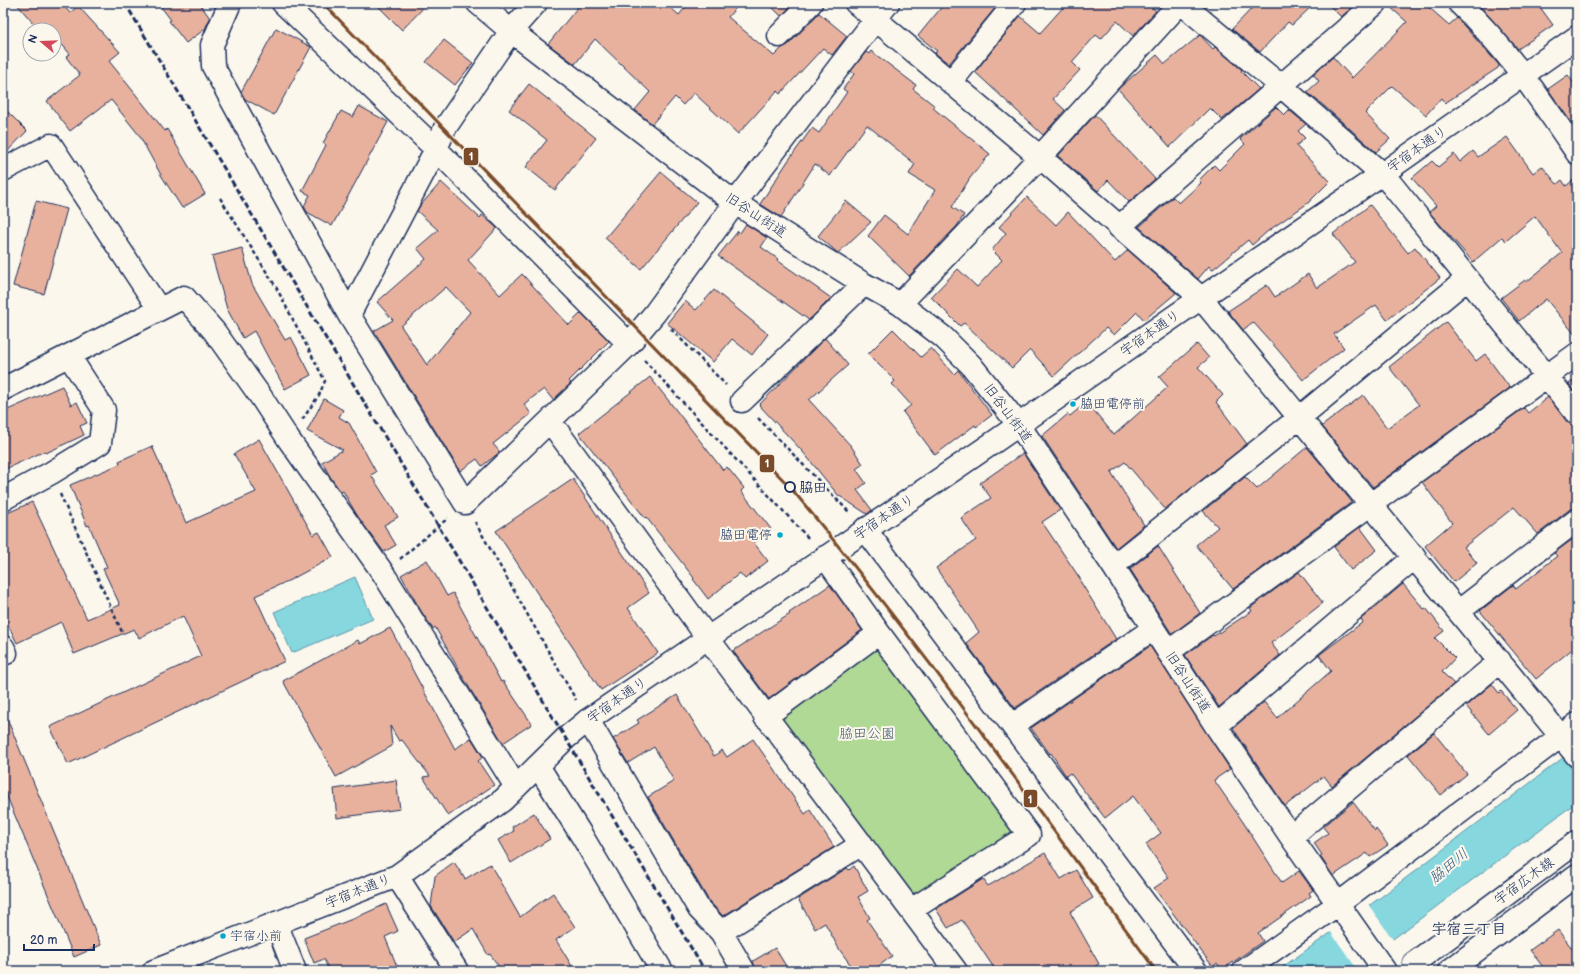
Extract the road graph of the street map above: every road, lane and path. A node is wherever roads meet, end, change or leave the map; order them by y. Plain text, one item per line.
1 (230, 3) edge
2 (283, 3) edge
3 (478, 3) edge
4 (536, 3) edge
5 (811, 3) edge
6 (856, 3) edge
7 (1015, 3) edge
8 (1181, 3) edge
9 (1376, 3) edge
10 (1459, 3) edge
11 (882, 11) edge
12 (511, 31) junction
13 (779, 36) dead end
14 (1577, 37) edge
15 (1523, 75) junction
16 (951, 82) junction
17 (1281, 86) junction
18 (436, 149) junction
19 (1577, 153) edge
20 (1040, 157) junction
21 (3, 170) edge
22 (1382, 174) junction
23 (220, 198) dead end
24 (735, 203) junction
25 (1119, 227) junction
26 (1467, 279) junction
27 (864, 284) junction
28 (1201, 298) junction
29 (900, 304) junction
30 (159, 309) junction
31 (349, 315) junction
32 (629, 344) junction
33 (1577, 354) edge
34 (69, 356) junction
35 (1546, 377) junction
36 (3, 389) edge
37 (742, 401) dead end
38 (1577, 414) edge
39 (1299, 418) junction
40 (550, 421) junction
41 (1019, 425) junction
42 (289, 440) junction
43 (51, 473) junction
44 (3, 499) edge
45 (465, 503) junction
46 (1372, 505) junction
47 (1577, 520) edge
48 (865, 529) junction
49 (825, 557) junction
50 (1415, 557) junction
51 (1113, 566) junction
52 (383, 573) junction
53 (1459, 611) junction
54 (1153, 629) junction
55 (122, 632) dead end
56 (879, 633) junction
57 (707, 637) junction
58 (1168, 652) junction
59 (1500, 661) junction
60 (576, 701) dead end
61 (766, 717) junction
62 (588, 720) junction
63 (1013, 725) junction
64 (1216, 726) junction
65 (1571, 741) edge
66 (538, 766) junction
67 (516, 787) junction
68 (1291, 837) junction
69 (1577, 842) edge
70 (862, 844) junction
71 (1577, 875) edge
72 (397, 876) junction
73 (911, 910) junction
74 (1342, 910) junction
75 (276, 923) junction
76 (721, 932) junction
77 (1414, 963) dead end
78 (1382, 966) edge
79 (154, 971) edge
80 (295, 971) edge
81 (457, 971) edge
82 (662, 971) edge
83 (744, 971) edge
84 (956, 971) edge
85 (1196, 971) edge
86 (1244, 971) edge
87 (1449, 971) edge

1 - 31 street
2 - 18 street
3 - 12 street, 旧谷山街道
4 - 12 street
5 - 13 street
6 - 11 street
7 - 16 street
8 - 17 street
8 - 20 street
9 - 17 street
10 - 15 street
11 - 16 street
11 - 24 street
12 - 18 street
12 - 24 street, 旧谷山街道
14 - 15 street, 宇宿本通り
15 - 19 street
15 - 22 street, 宇宿本通り
16 - 20 street
17 - 22 street
17 - 25 street
18 - 31 street
18 - 32 street
20 - 25 street
20 - 29 street
21 - 30 street
22 - 26 street
22 - 28 street, 宇宿本通り
23 - 42 path
24 - 27 street, 旧谷山街道
24 - 32 street
25 - 28 street
26 - 35 street
26 - 39 street
27 - 29 street, 旧谷山街道
27 - 37 street
28 - 39 street
28 - 41 street, 宇宿本通り
29 - 41 street, 旧谷山街道
30 - 34 street
30 - 42 street
31 - 45 street
32 - 40 street
32 - 49 path
33 - 35 street
34 - 36 street
34 - 43 street
35 - 38 street
35 - 46 street
39 - 46 street
39 - 51 street
40 - 45 street
40 - 57 street
41 - 48 street, 宇宿本通り
41 - 51 street, 旧谷山街道
42 - 52 street
43 - 44 street
43 - 55 path
45 - 52 path
45 - 60 path
46 - 50 street
46 - 58 street
47 - 53 street
48 - 49 street, 宇宿本通り
48 - 63 street
49 - 56 street
49 - 57 street, 宇宿本通り
50 - 53 street
50 - 64 street
51 - 54 street, 旧谷山街道
52 - 67 street
53 - 59 street
54 - 58 street, 旧谷山街道
54 - 63 street
56 - 61 street
56 - 73 street
57 - 61 street
57 - 62 street, 宇宿本通り
58 - 64 street, 旧谷山街道
59 - 65 street
59 - 68 street
61 - 70 street
62 - 66 street, 宇宿本通り
62 - 76 street
63 - 85 street
64 - 68 street, 旧谷山街道
65 - 74 street
66 - 67 street, 宇宿本通り
66 - 82 street
67 - 72 street, 宇宿本通り
68 - 74 street, 旧谷山街道
69 - 77 street, 宇宿広木線
70 - 73 street
70 - 76 street
71 - 87 street
72 - 75 street, 宇宿本通り
72 - 81 street
73 - 84 street
74 - 78 street, 旧谷山街道
74 - 86 street
75 - 79 street, 宇宿本通り
75 - 80 street
76 - 83 street

